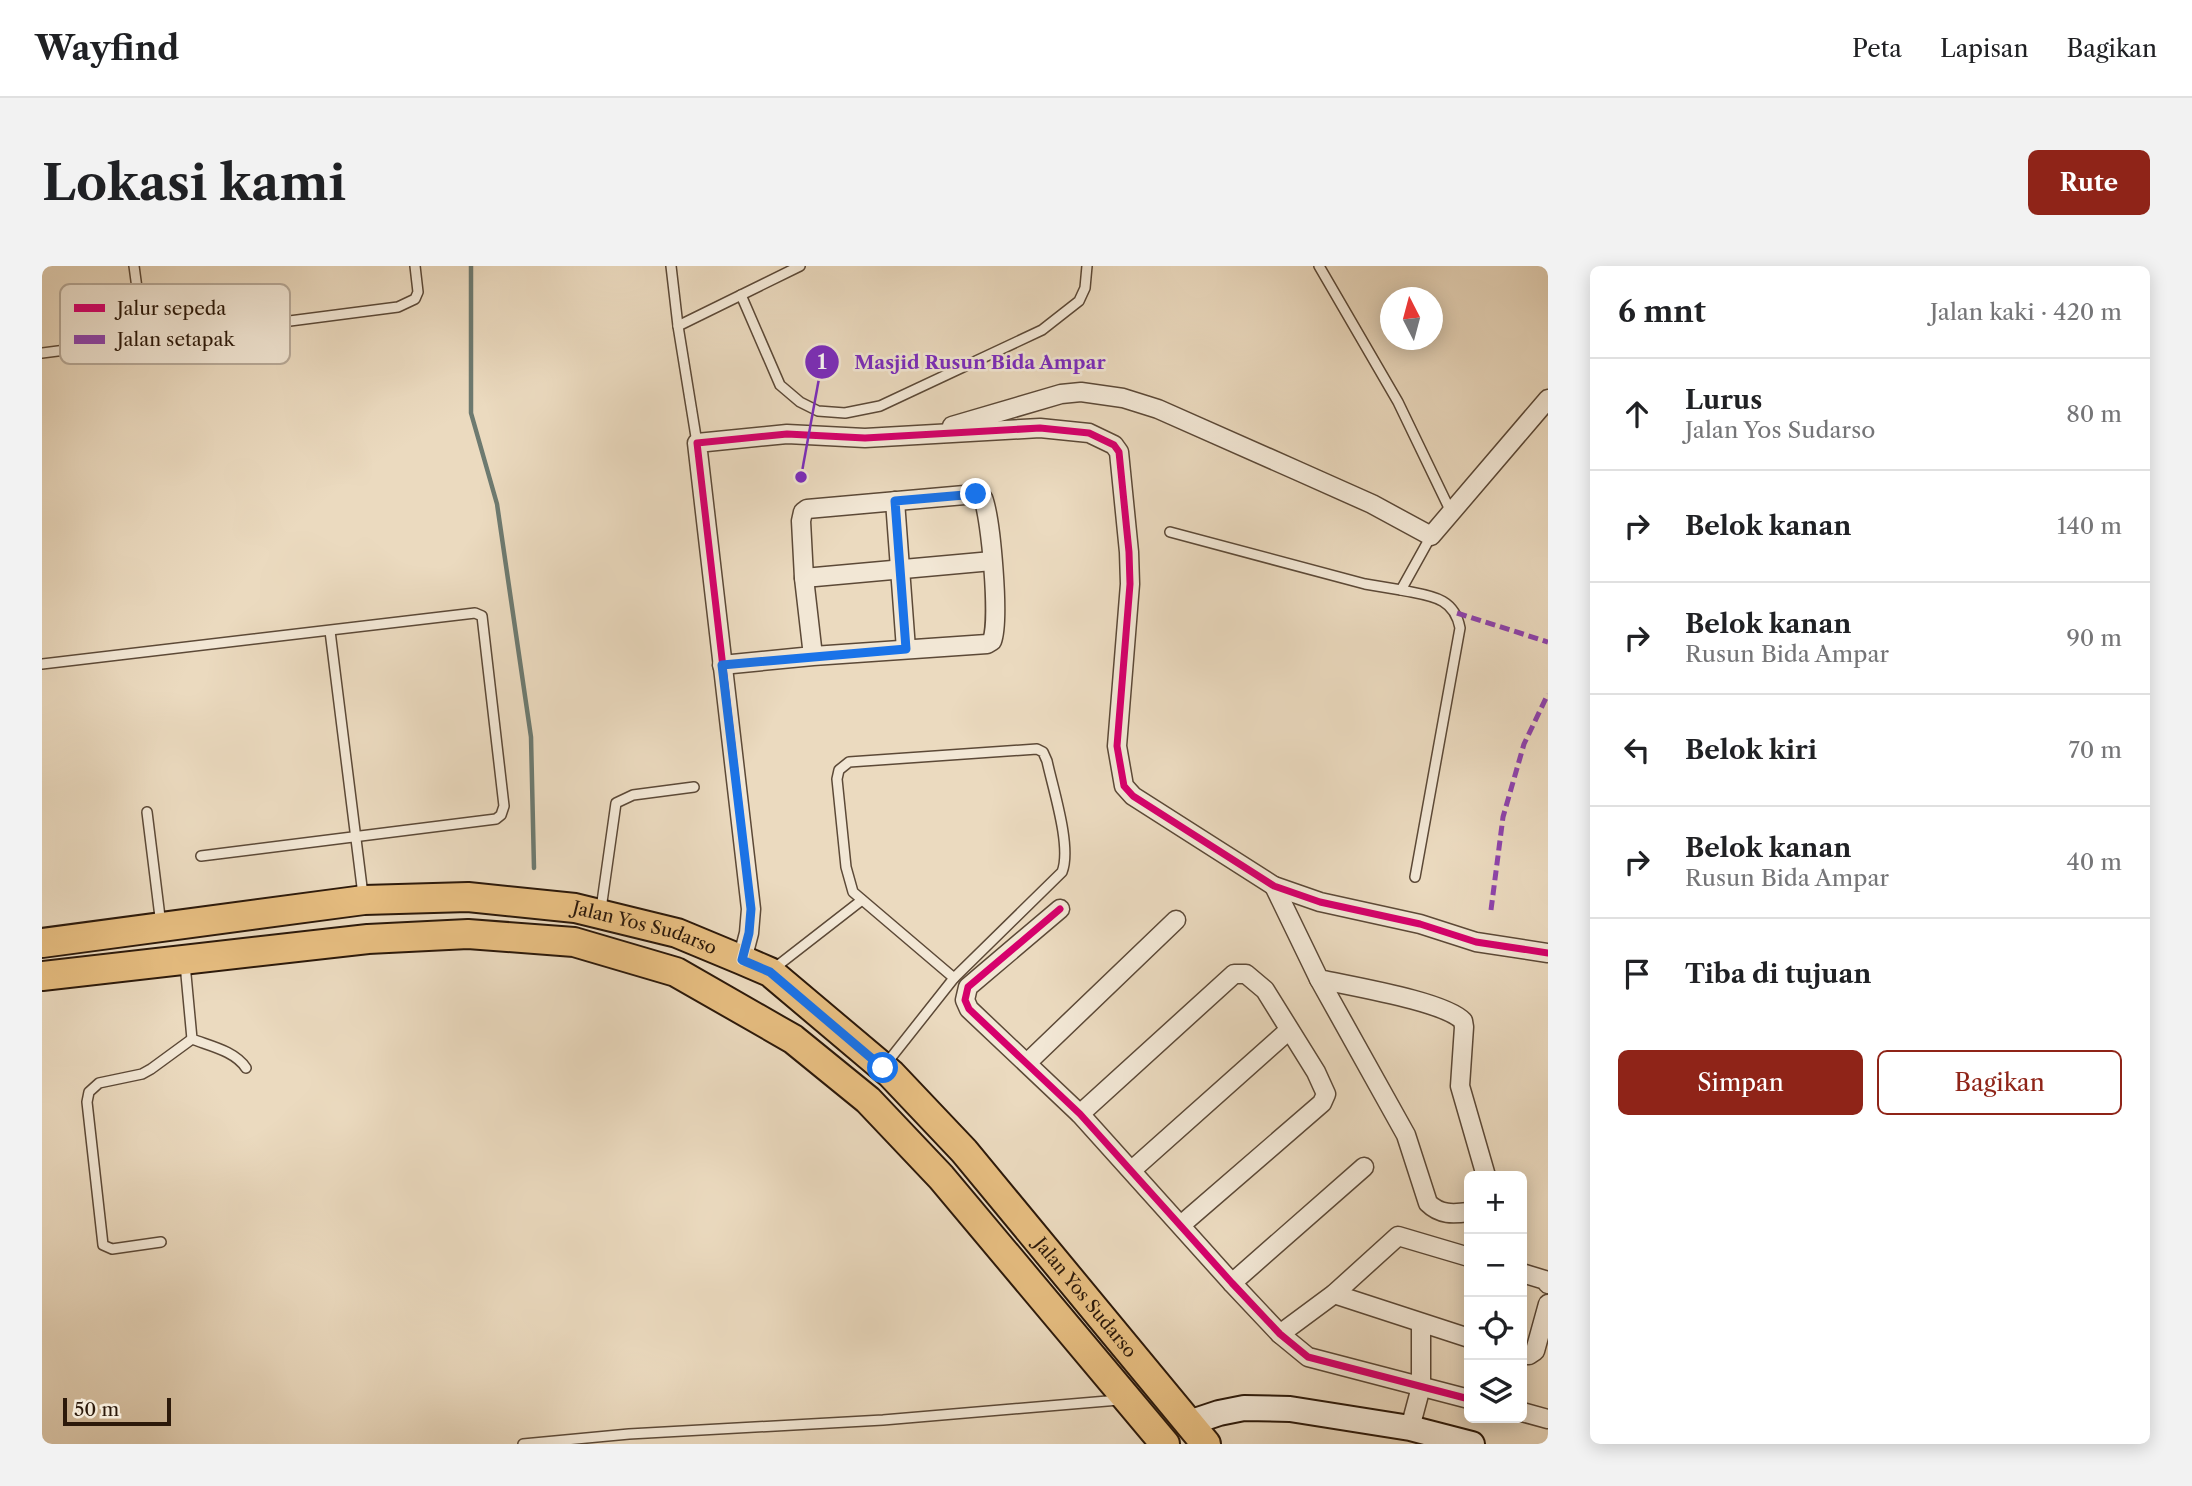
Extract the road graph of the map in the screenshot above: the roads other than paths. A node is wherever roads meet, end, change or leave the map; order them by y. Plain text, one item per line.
1 (134, 266) edge
2 (415, 266) edge
3 (671, 266) edge
4 (800, 266) edge
5 (1087, 266) edge
6 (1319, 266) edge
7 (136, 284) edge
8 (741, 295) junction
9 (290, 321) edge
10 (678, 326) junction
11 (60, 351) edge
12 (42, 353) edge
13 (1548, 400) edge
14 (917, 436) junction
15 (697, 443) junction
16 (895, 501) junction
17 (1451, 512) junction
18 (1170, 532) dead end
19 (1431, 536) junction
20 (992, 561) junction
21 (900, 569) junction
22 (804, 578) junction
23 (1401, 590) junction
24 (330, 631) junction
25 (906, 649) junction
26 (813, 656) junction
27 (42, 664) edge
28 (722, 665) junction
29 (694, 787) dead end
30 (147, 812) dead end
31 (357, 836) junction
32 (201, 856) dead end
33 (1415, 877) dead end
34 (1274, 887) junction
35 (364, 900) junction
36 (862, 900) junction
37 (1060, 909) dead end
38 (600, 914) junction
39 (1175, 920) dead end
40 (162, 927) junction
41 (368, 939) junction
42 (42, 943) edge
43 (594, 948) junction
44 (1548, 953) edge
45 (185, 959) junction
46 (742, 960) junction
47 (770, 972) junction
48 (42, 976) edge
49 (954, 978) junction
50 (1319, 979) junction
51 (1288, 1031) junction
52 (192, 1039) junction
53 (1027, 1063) junction
54 (246, 1068) dead end
55 (883, 1068) junction
56 (1080, 1114) junction
57 (1364, 1167) dead end
58 (1132, 1170) junction
59 (1485, 1171) edge
60 (1464, 1212) edge
61 (1181, 1225) junction
62 (161, 1242) dead end
63 (1464, 1256) edge
64 (1527, 1275) edge
65 (1232, 1283) junction
66 (1548, 1284) edge
67 (1334, 1294) junction
68 (1548, 1304) edge
69 (1421, 1322) junction
70 (1280, 1334) junction
71 (1464, 1336) edge
72 (1527, 1355) edge
73 (1421, 1387) junction
74 (1464, 1398) edge
75 (1128, 1399) junction
76 (1527, 1413) edge
77 (1548, 1419) edge
78 (1410, 1428) junction
79 (1198, 1434) edge
80 (629, 1439) edge
81 (523, 1444) edge
82 (1166, 1444) edge
83 (1472, 1444) edge

1 - 7 lane
2 - 9 lane
3 - 10 lane
4 - 8 lane
5 - 8 lane
6 - 17 lane
8 - 10 lane
10 - 15 lane
11 - 12 lane
13 - 17 street
14 - 15 street
14 - 19 street
14 - 34 street
15 - 28 street
16 - 20 street
16 - 21 street
16 - 22 street
17 - 19 street
18 - 23 lane
19 - 23 lane
20 - 21 street
20 - 25 street
21 - 22 street
21 - 25 street
22 - 26 street
23 - 33 lane
24 - 27 lane
24 - 31 lane
24 - 31 lane
25 - 26 street
26 - 28 street
28 - 46 street
29 - 38 lane
30 - 40 lane
31 - 32 lane
31 - 35 lane
34 - 44 street
34 - 50 street
35 - 38 main road, Jalan Yos Sudarso
35 - 40 main road, Jalan Yos Sudarso
35 - 41 main road
36 - 47 lane
36 - 49 lane
36 - 49 lane
37 - 53 street
38 - 43 main road
38 - 46 main road, Jalan Yos Sudarso
39 - 53 street
40 - 42 main road, Jalan Yos Sudarso
41 - 43 main road, Jalan Yos Sudarso
41 - 45 main road, Jalan Yos Sudarso
43 - 75 main road, Jalan Yos Sudarso
45 - 48 main road, Jalan Yos Sudarso
45 - 52 lane
46 - 47 main road, Jalan Yos Sudarso
47 - 55 main road, Jalan Yos Sudarso
49 - 55 lane
50 - 59 street
50 - 60 street
51 - 56 street
51 - 58 street
51 - 61 street
52 - 54 lane
52 - 62 lane
53 - 56 street
55 - 79 main road, Jalan Yos Sudarso
56 - 58 street
57 - 65 street
58 - 61 street
61 - 65 street
63 - 67 street
64 - 66 street
65 - 70 street
67 - 69 street
67 - 70 street
68 - 72 street
69 - 71 street
69 - 73 street
70 - 73 street
73 - 74 street
73 - 78 street
75 - 80 lane
75 - 82 main road, Jalan Yos Sudarso
76 - 77 street
78 - 79 main road
78 - 83 main road
80 - 81 lane

